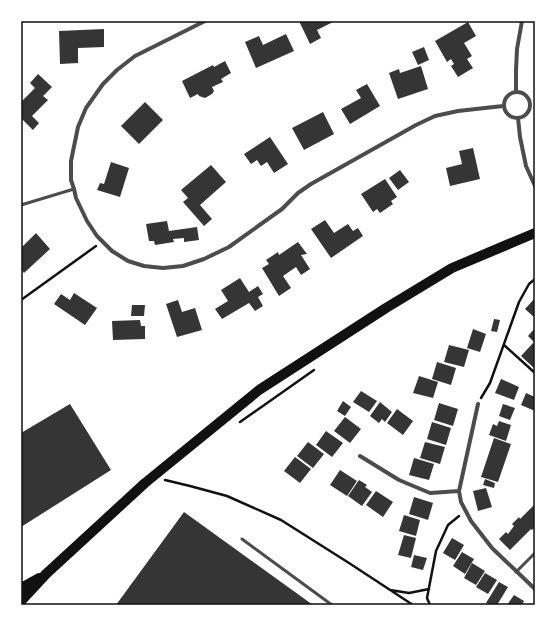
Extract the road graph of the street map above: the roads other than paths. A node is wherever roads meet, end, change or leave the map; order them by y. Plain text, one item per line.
1 (205, 21) edge
2 (522, 21) edge
3 (516, 91) junction
4 (533, 104) edge
5 (504, 106) junction
6 (518, 118) junction
7 (535, 186) edge
8 (74, 189) junction
9 (21, 204) edge
10 (535, 232) edge
11 (478, 404) road end
12 (360, 456) dead end
13 (459, 491) junction
14 (242, 540) dead end
15 (535, 553) edge
16 (516, 572) junction
17 (46, 574) junction
18 (21, 588) edge
19 (535, 589) edge
20 (21, 601) edge
21 (332, 605) edge

1 - 8 street
2 - 3 street
3 - 4 street
3 - 5 street
4 - 6 street
5 - 6 street
5 - 8 street
6 - 7 street
8 - 9 lane
10 - 17 main road
11 - 13 street
12 - 13 street
13 - 16 street
14 - 21 lane
15 - 16 lane
16 - 19 street
17 - 18 main road
17 - 20 main road

